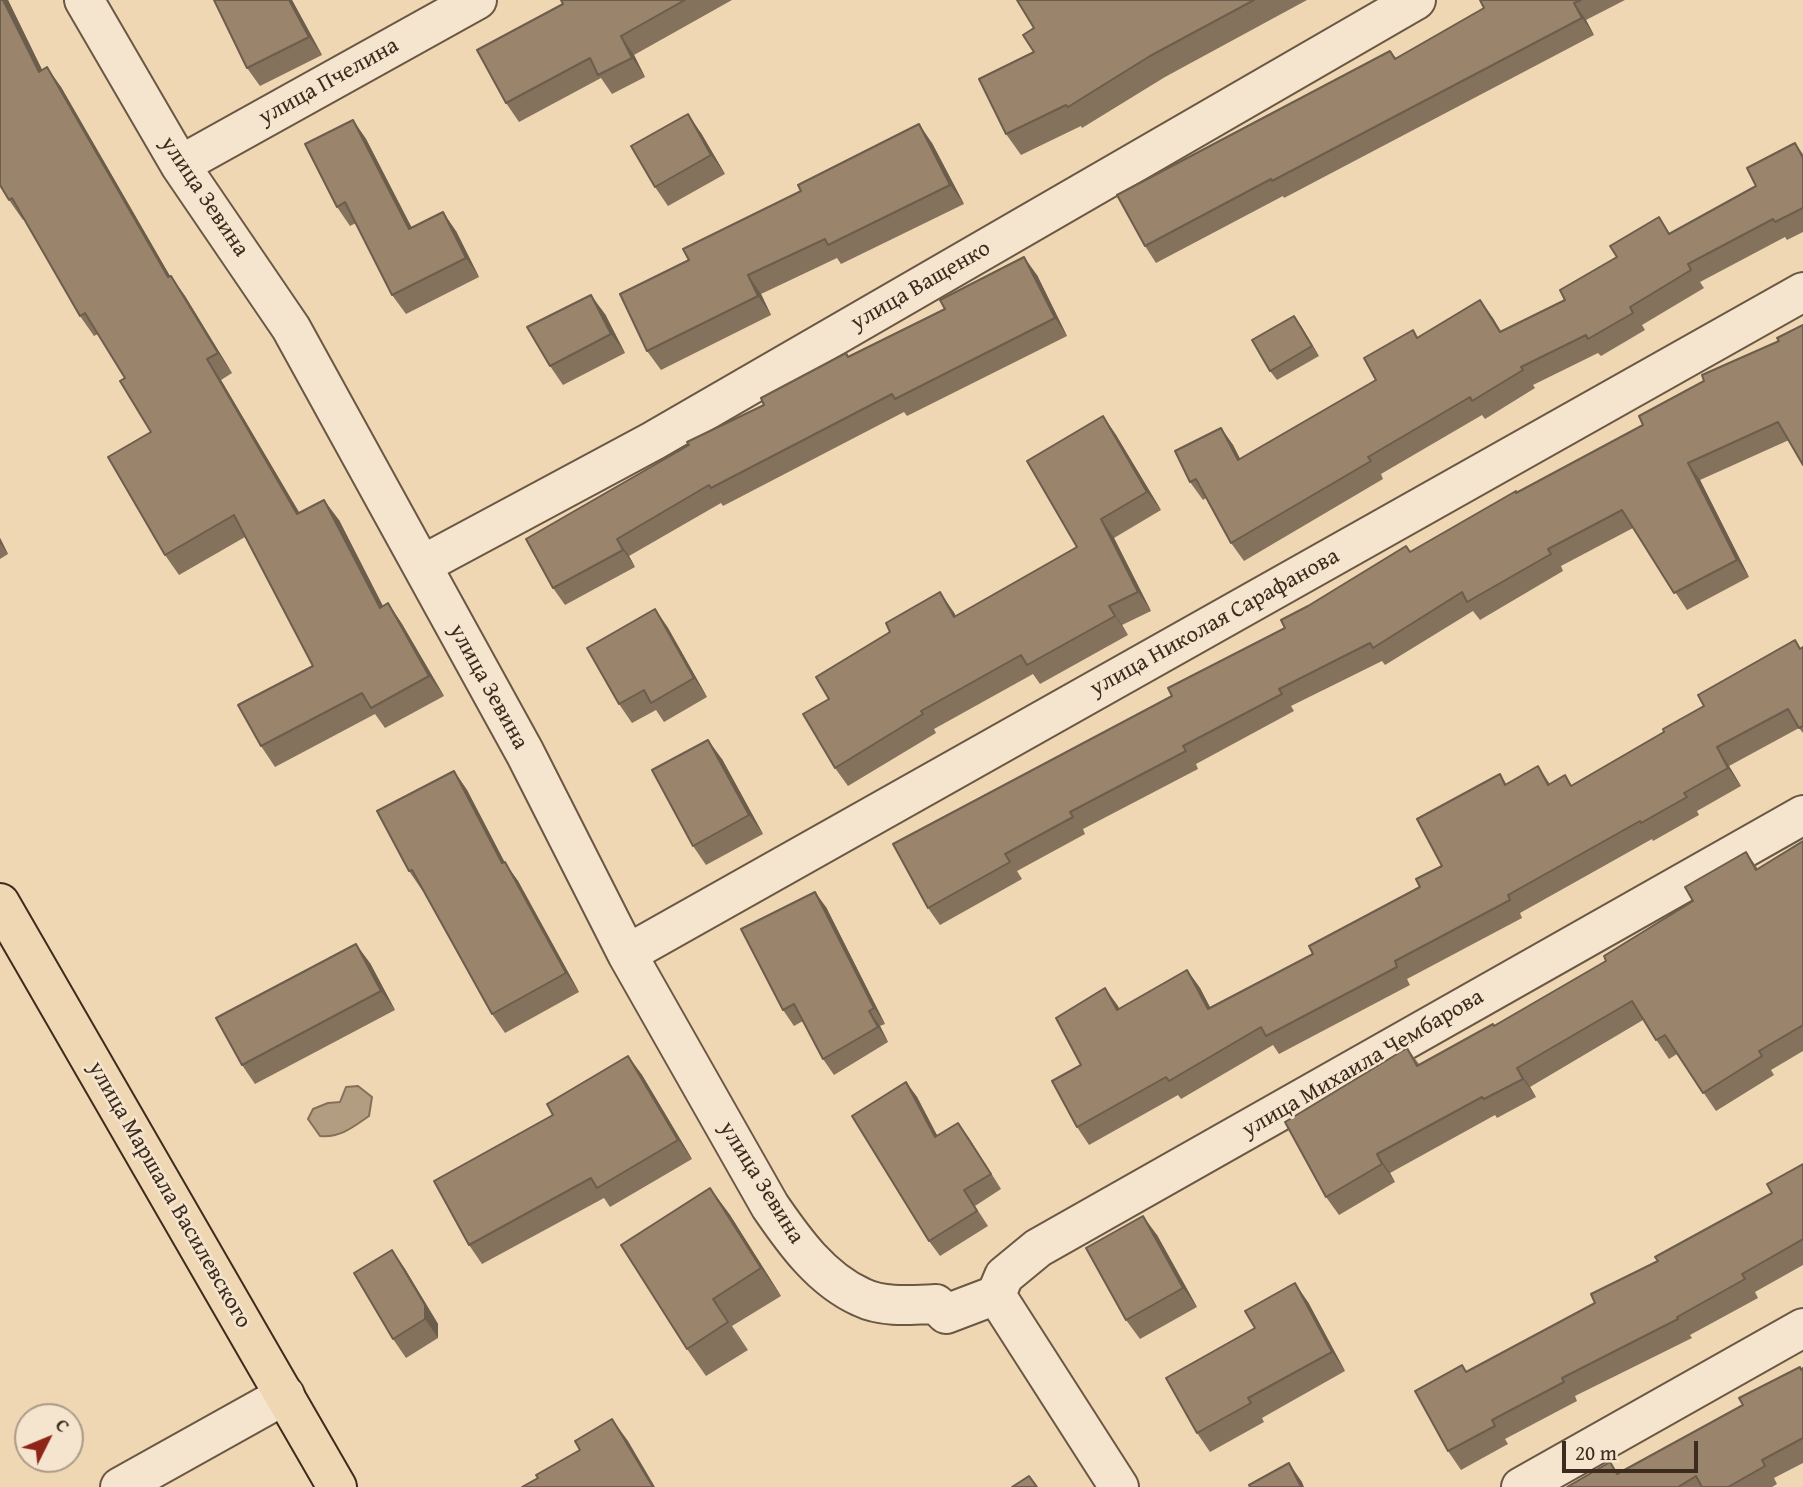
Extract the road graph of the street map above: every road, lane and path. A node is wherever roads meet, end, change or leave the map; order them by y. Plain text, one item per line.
1 (84, 0) edge
2 (477, 0) edge
3 (1416, 0) edge
4 (180, 164) junction
5 (1803, 292) edge
6 (422, 565) junction
7 (1803, 815) edge
8 (0, 904) edge
9 (627, 954) junction
10 (996, 1295) junction
11 (1803, 1328) edge
12 (285, 1395) junction
13 (120, 1487) edge
14 (337, 1487) edge
15 (1119, 1487) edge
16 (1521, 1487) edge

1 - 4 street, улица Зевина
2 - 4 street, улица Пчелина
3 - 6 street, улица Ващенко
4 - 6 street, улица Зевина
5 - 9 street, улица Николая Сарафанова
6 - 9 street, улица Зевина
7 - 10 street, улица Михаила Чембарова
8 - 12 main road, улица Маршала Василевского
9 - 10 street, улица Зевина
10 - 15 street
11 - 16 street
12 - 13 street
12 - 14 main road, улица Маршала Василевского

